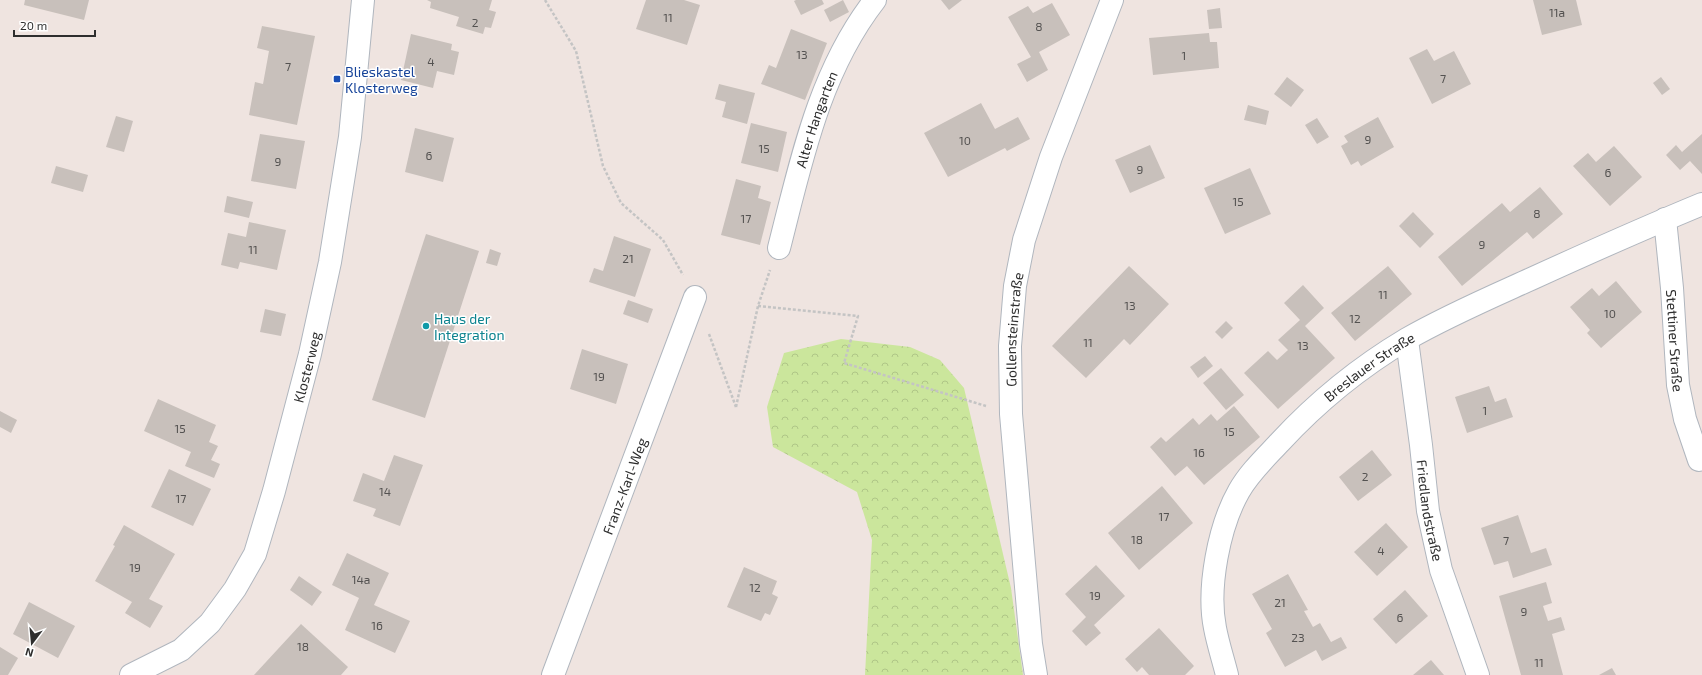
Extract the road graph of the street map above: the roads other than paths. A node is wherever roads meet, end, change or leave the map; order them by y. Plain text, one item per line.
1 (363, 0) edge
2 (875, 0) edge
3 (1112, 0) edge
4 (1702, 204) edge
5 (1665, 219) junction
6 (779, 248) road end
7 (695, 297) road end
8 (1407, 340) junction
9 (1699, 460) dead end
10 (131, 675) edge
11 (553, 675) edge
12 (1036, 675) edge
13 (1227, 675) edge
14 (1478, 675) edge

1 - 10 street, Klosterweg
2 - 6 street, Alter Hangarten
3 - 12 street, Gollensteinstraße
4 - 5 street, Breslauer Straße
5 - 8 street, Breslauer Straße
5 - 9 street, Stettiner Straße
7 - 11 street, Franz-Karl-Weg
8 - 13 street, Breslauer Straße
8 - 14 street, Friedlandstraße

